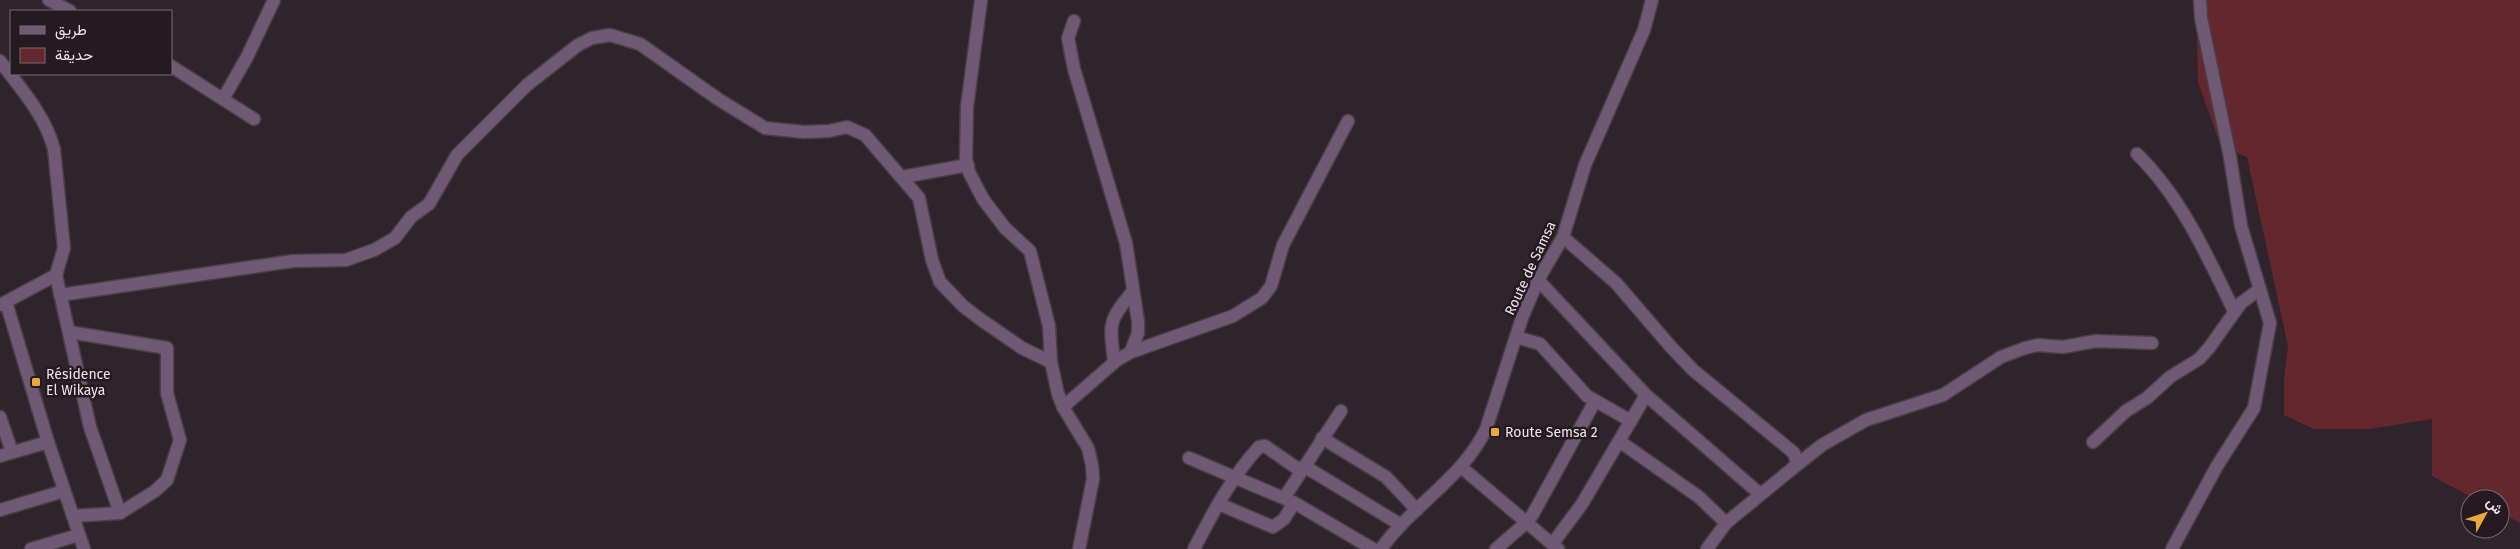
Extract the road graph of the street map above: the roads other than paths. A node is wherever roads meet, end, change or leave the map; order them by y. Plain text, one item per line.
1 (49, 0) edge
2 (274, 0) edge
3 (981, 0) edge
4 (1652, 0) edge
5 (2200, 0) edge
6 (68, 10) edge
7 (1074, 21) dead end
8 (0, 61) edge
9 (172, 67) edge
10 (10, 75) edge
11 (10, 75) edge
12 (224, 99) junction
13 (254, 119) dead end
14 (1348, 121) dead end
15 (2137, 154) dead end
16 (968, 165) junction
17 (902, 177) junction
18 (1563, 237) junction
19 (56, 275) junction
20 (1538, 280) junction
21 (2260, 289) junction
22 (1133, 291) junction
23 (60, 295) junction
24 (3, 303) edge
25 (2234, 311) junction
26 (69, 332) junction
27 (1516, 337) junction
28 (2152, 343) dead end
29 (1131, 351) junction
30 (1051, 362) junction
31 (1114, 362) junction
32 (1646, 395) junction
33 (1595, 401) junction
34 (1063, 407) junction
35 (1341, 411) dead end
36 (0, 417) edge
37 (1631, 421) junction
38 (1322, 438) junction
39 (1619, 441) junction
40 (48, 442) junction
41 (2093, 442) dead end
42 (6, 454) edge
43 (1189, 458) dead end
44 (1461, 467) junction
45 (1794, 468) junction
46 (1303, 469) junction
47 (1236, 477) junction
48 (64, 491) junction
49 (1760, 494) junction
50 (1289, 501) junction
51 (1219, 504) junction
52 (0, 510) edge
53 (1417, 510) junction
54 (120, 513) junction
55 (73, 516) junction
56 (1527, 522) junction
57 (1726, 523) junction
58 (1401, 525) junction
59 (79, 535) junction
60 (1556, 546) edge
61 (31, 549) edge
62 (84, 549) edge
63 (1078, 549) edge
64 (1194, 549) edge
65 (1373, 549) edge
66 (1381, 549) edge
67 (1496, 549) edge
68 (1707, 549) edge
69 (2172, 549) edge

1 - 6 street
2 - 12 street
3 - 16 street
4 - 18 street, Route de Samsa
5 - 21 street
7 - 22 street
8 - 11 street
9 - 12 street
10 - 19 street
12 - 13 street
14 - 29 street
15 - 25 street
16 - 17 street
16 - 30 street
17 - 23 street
17 - 30 street
18 - 20 street, Route de Samsa
18 - 45 street
19 - 23 street
19 - 24 street
20 - 27 street, Route de Samsa
20 - 32 street
21 - 25 street
21 - 69 street
22 - 29 street
22 - 31 street
23 - 26 street
24 - 40 street
25 - 41 street
26 - 54 street
26 - 54 street
27 - 33 street
27 - 44 street, Route de Samsa
28 - 45 street
29 - 31 street
30 - 34 street
31 - 34 street
32 - 37 street
32 - 49 street
33 - 37 street
33 - 56 street
34 - 63 street
35 - 38 street
36 - 42 street
37 - 39 street
38 - 46 street
38 - 53 street
39 - 57 street
39 - 60 street
40 - 42 street
40 - 48 street
43 - 47 street
44 - 53 street, Route de Samsa
44 - 56 street
45 - 49 street
46 - 47 street
46 - 50 street
46 - 58 street
47 - 50 street
47 - 51 street
48 - 52 street
48 - 55 street
49 - 57 street
50 - 51 street
50 - 65 street
51 - 64 street
53 - 58 street, Route de Samsa
54 - 55 street
55 - 59 street
56 - 60 street
56 - 67 street
57 - 68 street
58 - 66 street, Route de Samsa
59 - 61 street
59 - 62 street

